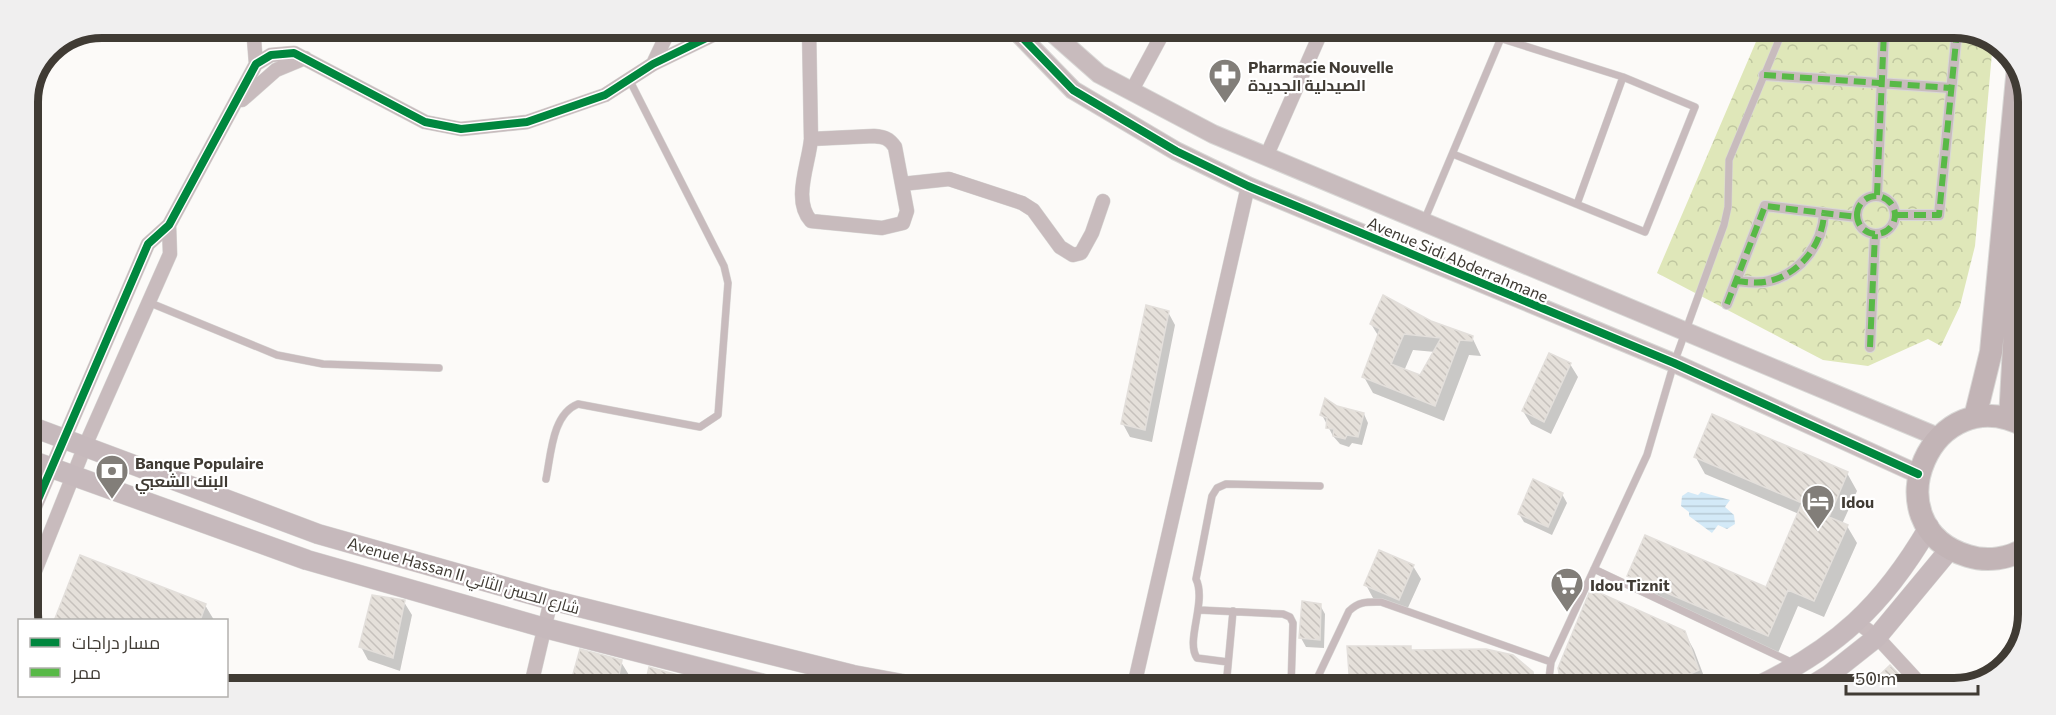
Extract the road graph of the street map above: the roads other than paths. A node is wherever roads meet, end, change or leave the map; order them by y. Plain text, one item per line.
1 (254, 38) edge
2 (665, 38) edge
3 (698, 38) edge
4 (707, 38) edge
5 (809, 38) edge
6 (1022, 38) edge
7 (1058, 38) edge
8 (1160, 38) edge
9 (1318, 38) edge
10 (1501, 38) joint
11 (1780, 38) edge
12 (1884, 38) edge
13 (1956, 38) edge
14 (697, 43) junction
15 (304, 58) junction
16 (256, 64) junction
17 (653, 64) junction
18 (1764, 75) junction
19 (1623, 77) junction
20 (630, 81) junction
21 (1882, 84) junction
22 (1951, 88) junction
23 (1131, 92) junction
24 (236, 106) junction
25 (811, 139) junction
26 (1453, 154) junction
27 (1266, 157) junction
28 (2018, 157) edge
29 (903, 184) junction
30 (1248, 186) junction
31 (1877, 195) junction
32 (1103, 201) dead end
33 (1577, 204) junction
34 (1824, 213) junction
35 (1896, 215) junction
36 (1857, 217) junction
37 (1424, 223) junction
38 (169, 225) junction
39 (1875, 234) junction
40 (1411, 254) junction
41 (1736, 281) junction
42 (130, 284) junction
43 (150, 298) junction
44 (1727, 304) dead end
45 (1686, 333) junction
46 (1870, 347) dead end
47 (1674, 363) junction
48 (440, 368) dead end
49 (1975, 417) junction
50 (2018, 423) edge
51 (38, 429) edge
52 (63, 437) junction
53 (1938, 437) junction
54 (85, 446) junction
55 (38, 463) edge
56 (51, 468) junction
57 (74, 474) junction
58 (1918, 474) junction
59 (546, 479) dead end
60 (1320, 486) dead end
61 (38, 499) edge
62 (1929, 527) junction
63 (318, 534) junction
64 (1950, 549) junction
65 (2018, 552) edge
66 (391, 555) junction
67 (307, 560) junction
68 (38, 564) edge
69 (1594, 569) junction
70 (383, 582) junction
71 (551, 600) junction
72 (1199, 610) junction
73 (1233, 611) junction
74 (1857, 622) junction
75 (545, 628) junction
76 (1877, 638) junction
77 (1228, 662) junction
78 (1551, 662) junction
79 (1799, 665) junction
80 (533, 678) edge
81 (740, 678) edge
82 (844, 678) edge
83 (1136, 678) edge
84 (1227, 678) edge
85 (1291, 678) edge
86 (1317, 678) edge
87 (1549, 678) edge
88 (1774, 678) edge
89 (1823, 678) edge
90 (1915, 678) edge

1 - 16 street
2 - 17 street
3 - 14 lane
4 - 14 street
5 - 25 street
6 - 30 street, Avenue Sidi Abderrahmane
7 - 23 street, Avenue Sidi Abderrahmane
8 - 23 street
9 - 27 street
10 - 19 lane
10 - 26 lane
11 - 18 lane
12 - 21 street
13 - 22 street
14 - 17 street
15 - 16 street
15 - 20 street
15 - 24 street
16 - 24 street
17 - 20 street
18 - 21 street
18 - 45 lane
19 - 33 lane
19 - 33 lane
20 - 59 lane
21 - 22 street
21 - 31 street
22 - 35 street
23 - 27 street, Avenue Sidi Abderrahmane
24 - 38 street
25 - 29 street
25 - 29 street
26 - 33 lane
26 - 37 lane
27 - 37 street, Avenue Sidi Abderrahmane
28 - 49 highway
29 - 32 street
30 - 40 street, Avenue Sidi Abderrahmane
30 - 83 street
31 - 35 street
31 - 36 street
34 - 36 street
34 - 41 street
34 - 41 street
35 - 39 street
36 - 39 street
37 - 40 street, Avenue Sidi Abderrahmane
37 - 45 street, Avenue Sidi Abderrahmane
38 - 42 street
38 - 43 street
39 - 46 street
40 - 47 street, Avenue Sidi Abderrahmane
41 - 44 street
42 - 43 street
42 - 52 street
43 - 48 lane
43 - 54 street
45 - 47 lane
45 - 53 street, Avenue Sidi Abderrahmane
47 - 58 street, Avenue Sidi Abderrahmane
47 - 69 lane
49 - 50 highway
49 - 53 highway
51 - 52 main road, Avenue Hassan II شارع الحسن الثاني
52 - 54 main road, Avenue Hassan II شارع الحسن الثاني
52 - 56 street
53 - 58 highway
54 - 57 street
54 - 63 main road, Avenue Hassan II شارع الحسن الثاني
55 - 56 main road, Avenue Hassan II شارع الحسن الثاني
56 - 57 main road, Avenue Hassan II شارع الحسن الثاني
56 - 61 street
57 - 67 main road, Avenue Hassan II شارع الحسن الثاني
57 - 68 street
58 - 62 highway
60 - 72 lane
62 - 64 highway
62 - 74 main road
63 - 66 main road, Avenue Hassan II شارع الحسن الثاني
63 - 67 main road
64 - 65 highway
64 - 76 main road
66 - 70 main road
66 - 71 main road, Avenue Hassan II شارع الحسن الثاني
67 - 70 main road, Avenue Hassan II شارع الحسن الثاني
69 - 78 lane
69 - 79 lane
70 - 75 main road, Avenue Hassan II شارع الحسن الثاني
71 - 75 street
71 - 82 main road, Avenue Hassan II شارع الحسن الثاني
72 - 73 lane
72 - 77 lane
73 - 77 lane
73 - 85 lane
74 - 76 street
74 - 79 main road
75 - 80 street
75 - 81 main road, Avenue Hassan II شارع الحسن الثاني
76 - 89 main road
76 - 90 street
77 - 84 lane
78 - 86 lane
78 - 87 lane
79 - 88 main road

